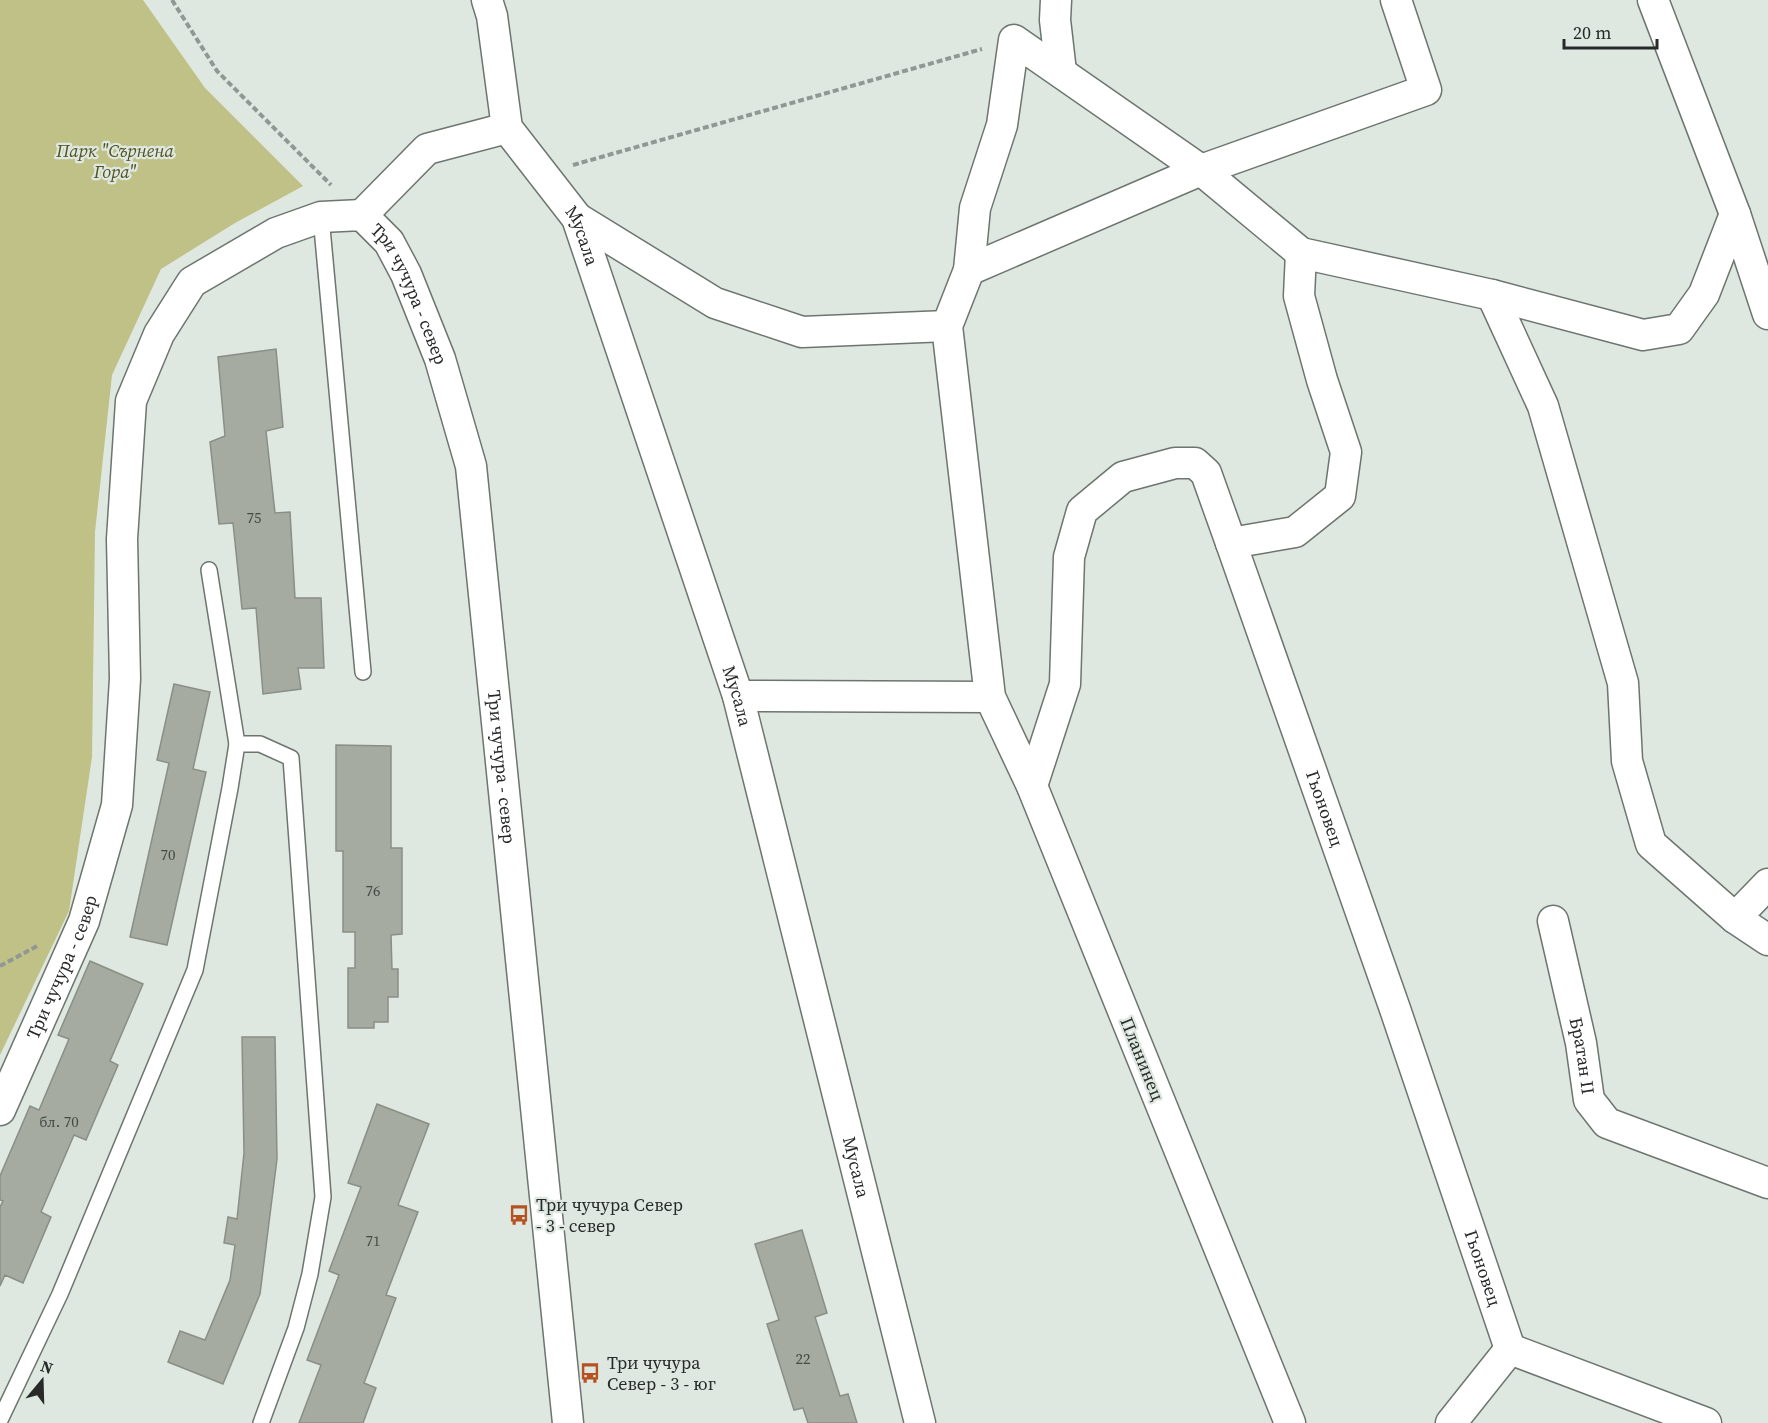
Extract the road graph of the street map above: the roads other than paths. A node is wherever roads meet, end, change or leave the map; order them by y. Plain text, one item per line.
1 (487, 0) edge
2 (1056, 0) edge
3 (1396, 0) edge
4 (1653, 0) edge
5 (1061, 72) junction
6 (507, 128) junction
7 (1201, 170) junction
8 (1735, 214) junction
9 (362, 215) junction
10 (321, 216) junction
11 (577, 218) junction
12 (1301, 253) junction
13 (969, 270) junction
14 (1492, 295) junction
15 (1768, 314) edge
16 (947, 326) junction
17 (1232, 543) junction
18 (209, 570) dead end
19 (363, 672) dead end
20 (738, 696) junction
21 (990, 697) junction
22 (237, 744) junction
23 (1032, 786) junction
24 (1768, 884) edge
25 (1736, 918) junction
26 (1553, 921) dead end
27 (1768, 940) edge
28 (0, 1110) edge
29 (1768, 1183) edge
30 (1510, 1349) junction
31 (0, 1420) edge
32 (261, 1423) edge
33 (568, 1423) edge
34 (920, 1423) edge
35 (1290, 1423) edge
36 (1451, 1423) edge
37 (1706, 1423) edge

1 - 6 street
2 - 5 street
3 - 7 street
4 - 8 street
5 - 7 street
5 - 13 street
6 - 9 street
6 - 11 street, Мусала
7 - 12 street
7 - 13 street
8 - 14 street
8 - 15 street
9 - 10 street, Три чучура - север
9 - 33 street, Три чучура - север
10 - 19 lane
10 - 28 street, Три чучура - север
11 - 16 street
11 - 20 street, Мусала
12 - 14 street
12 - 17 street
13 - 16 street
14 - 25 street
16 - 21 street, Планинец
17 - 23 street, Гьоновец
17 - 30 street, Гьоновец
18 - 22 lane
20 - 21 street
20 - 34 street, Мусала
21 - 23 street, Планинец
22 - 31 lane
22 - 32 lane
23 - 35 street, Планинец
24 - 25 street
25 - 27 street
26 - 29 street, Братан ІІ
30 - 36 street
30 - 37 street

